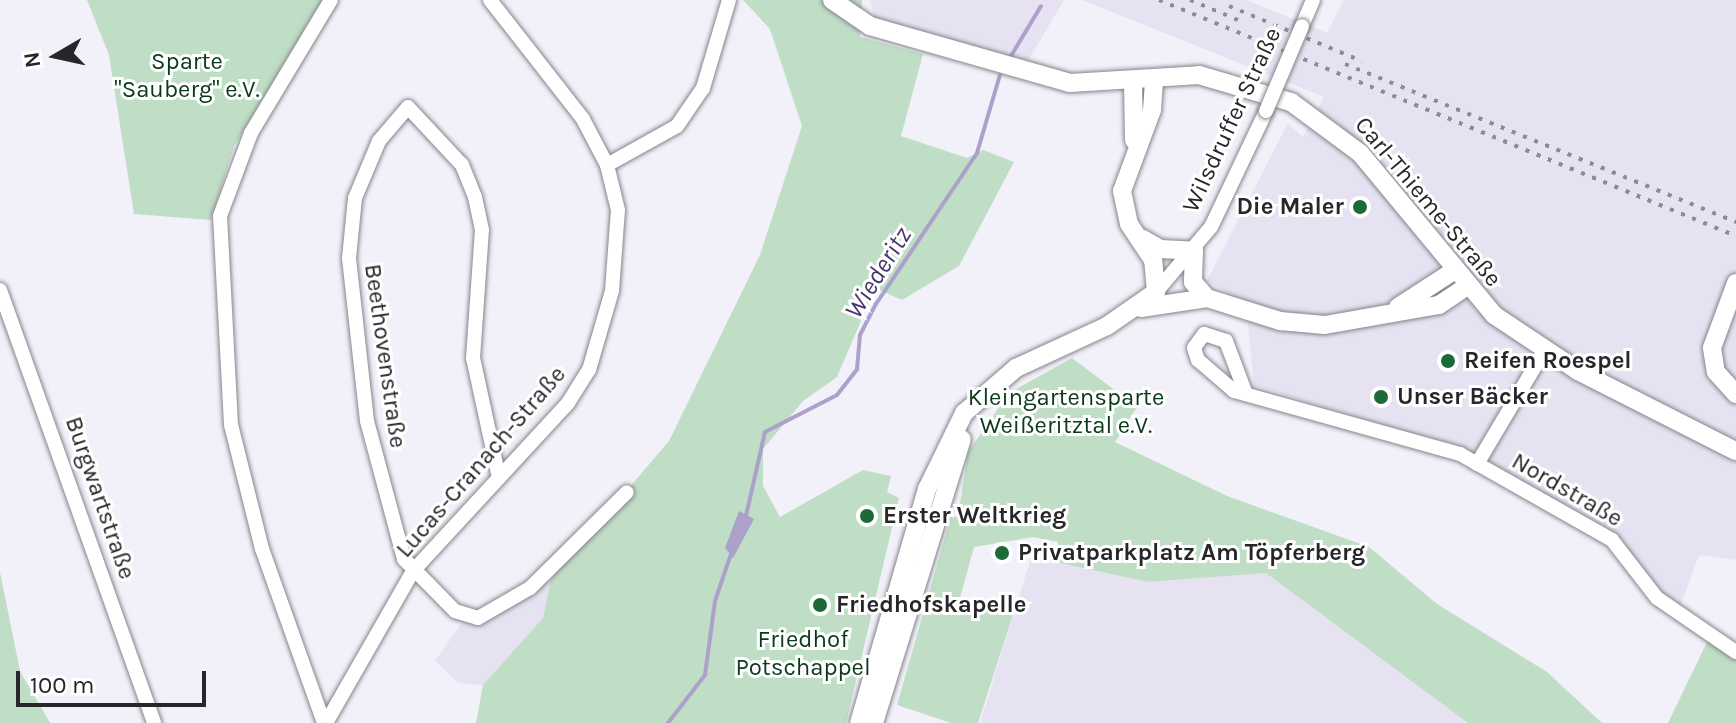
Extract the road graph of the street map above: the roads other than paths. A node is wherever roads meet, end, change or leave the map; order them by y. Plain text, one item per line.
1 (331, 0) edge
2 (490, 0) edge
3 (729, 0) edge
4 (832, 0) edge
5 (1313, 0) edge
6 (1154, 79) junction
7 (1133, 81) junction
8 (1133, 151) junction
9 (607, 165) junction
10 (1137, 236) junction
11 (1194, 251) junction
12 (1452, 272) junction
13 (1736, 283) edge
14 (1466, 287) junction
15 (0, 290) edge
16 (1156, 292) junction
17 (1207, 298) junction
18 (1135, 309) junction
19 (1372, 318) junction
20 (1544, 351) junction
21 (1000, 380) junction
22 (1246, 394) dead end
23 (1736, 394) edge
24 (1736, 451) edge
25 (1477, 464) junction
26 (499, 478) junction
27 (627, 492) dead end
28 (413, 571) junction
29 (1736, 652) edge
30 (154, 723) edge
31 (325, 723) edge
32 (859, 723) edge
33 (874, 723) edge

1 - 31 street
2 - 9 street, Lucas-Cranach-Straße
3 - 9 street
4 - 7 main road, Carl-Thieme-Straße
5 - 11 street, Wilsdruffer Straße, bridge
6 - 7 main road, Carl-Thieme-Straße
6 - 8 main road
6 - 12 main road, Carl-Thieme-Straße
7 - 8 main road
8 - 10 main road
9 - 26 street, Lucas-Cranach-Straße
10 - 11 main road
10 - 16 main road
11 - 16 street, Wilsdruffer Straße
11 - 17 main road
12 - 14 main road, Carl-Thieme-Straße
12 - 19 main road, Wilsdruffer Straße
13 - 23 main road
14 - 19 main road, Wilsdruffer Straße
14 - 20 main road, Carl-Thieme-Straße
15 - 30 street, Burgwartstraße
16 - 18 main road, Wilsdruffer Straße
17 - 18 main road, Wilsdruffer Straße
17 - 19 main road, Wilsdruffer Straße
18 - 21 main road, Wilsdruffer Straße
20 - 24 main road, Carl-Thieme-Straße
20 - 25 street, Nordstraße
21 - 32 main road, Wilsdruffer Straße
21 - 33 main road, Wilsdruffer Straße
22 - 25 street, Nordstraße
25 - 29 street, Nordstraße
26 - 28 street, Lucas-Cranach-Straße
26 - 28 street, Beethovenstraße
27 - 28 street
28 - 31 street, Lucas-Cranach-Straße

